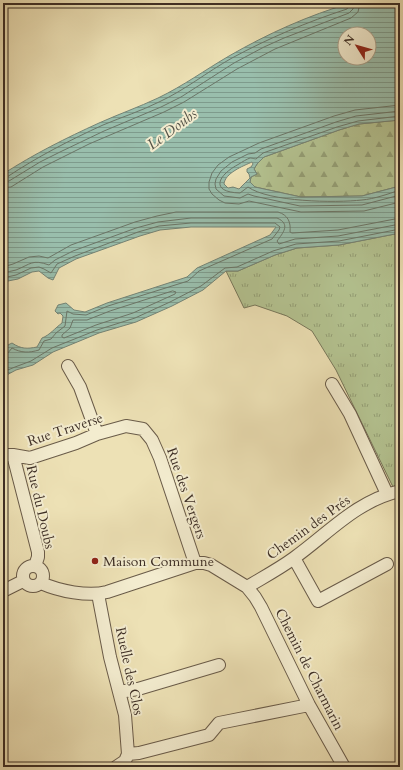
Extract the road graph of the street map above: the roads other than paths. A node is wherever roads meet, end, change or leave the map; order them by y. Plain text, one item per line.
1 (68, 366) dead end
2 (332, 384) dead end
3 (126, 426) joint
4 (97, 434) junction
5 (8, 455) edge
6 (400, 491) edge
7 (387, 494) junction
8 (294, 558) junction
9 (195, 563) junction
10 (387, 564) dead end
11 (35, 566) junction
12 (24, 581) junction
13 (41, 583) junction
14 (247, 587) junction
15 (3, 591) edge
16 (98, 594) junction
17 (219, 665) dead end
18 (119, 692) junction
19 (309, 705) junction
20 (128, 754) junction
21 (116, 767) edge
22 (344, 767) edge

1 - 4 street
2 - 7 street
3 - 4 street, Rue Traverse
3 - 9 street, Rue des Vergers
4 - 5 street, Rue Traverse
5 - 11 street, Rue du Doubs
6 - 7 street, Chemin des Prés
7 - 8 street, Chemin des Prés
8 - 10 street
8 - 14 street, Chemin des Prés
9 - 14 street
9 - 16 street
11 - 12 street
11 - 13 street
12 - 13 street
12 - 15 street
13 - 16 street
14 - 19 street, Chemin de Charmarin
16 - 18 street, Ruelle des Clos
17 - 18 street
18 - 20 street, Ruelle des Clos
19 - 20 street
19 - 22 street, Chemin de Charmarin
20 - 21 street

